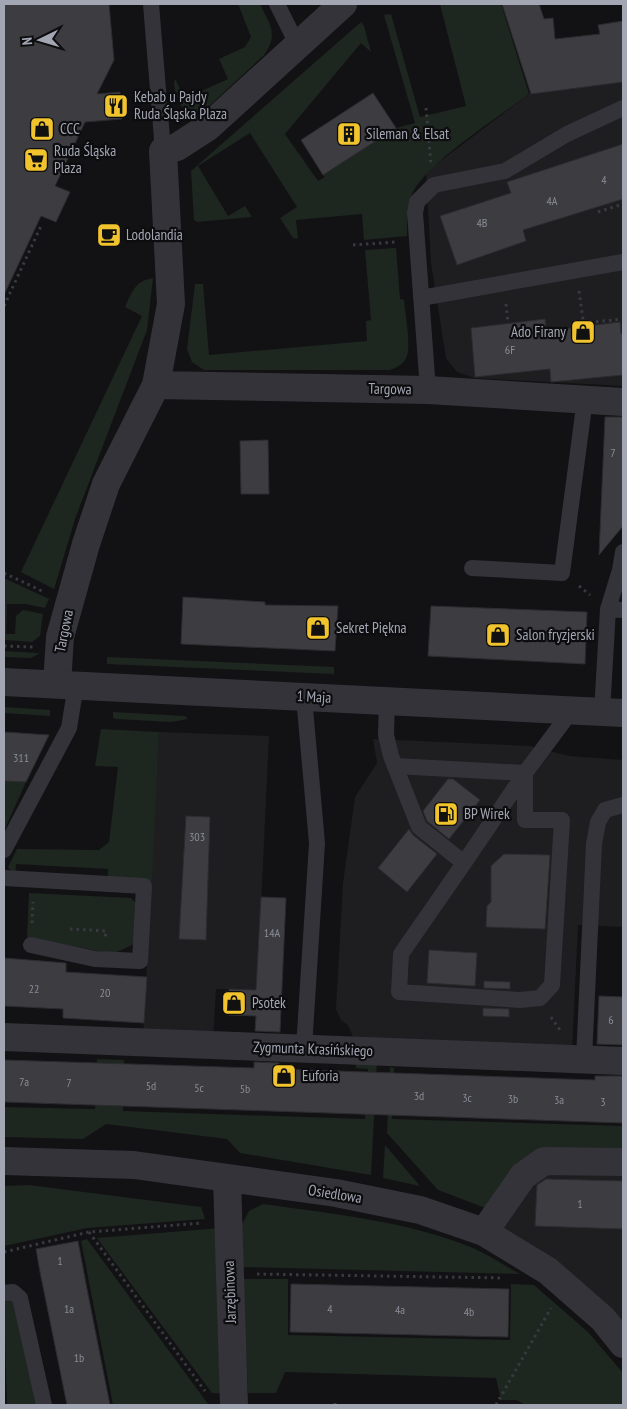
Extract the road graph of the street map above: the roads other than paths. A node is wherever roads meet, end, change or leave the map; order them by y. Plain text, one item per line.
1 (151, 4) edge
2 (277, 4) edge
3 (343, 4) edge
4 (298, 46) junction
5 (623, 108) edge
6 (163, 152) junction
7 (623, 262) edge
8 (421, 298) junction
9 (156, 385) junction
10 (428, 390) junction
11 (584, 399) junction
12 (623, 402) edge
13 (623, 552) edge
14 (472, 568) dead end
15 (616, 609) edge
16 (4, 682) edge
17 (67, 685) junction
18 (304, 697) junction
19 (387, 701) junction
20 (572, 710) junction
21 (613, 712) edge
22 (395, 766) junction
23 (525, 773) junction
24 (623, 805) edge
25 (4, 850) edge
26 (464, 863) junction
27 (4, 878) edge
28 (31, 945) dead end
29 (4, 1037) edge
30 (304, 1048) junction
31 (584, 1059) junction
32 (623, 1061) edge
33 (4, 1161) edge
34 (623, 1162) edge
35 (227, 1179) junction
36 (484, 1232) junction
37 (4, 1293) edge
38 (623, 1344) edge
39 (44, 1405) edge
40 (234, 1405) edge

1 - 6 lane
2 - 4 lane
3 - 4 street
4 - 6 street
5 - 8 lane
6 - 9 street, Targowa
7 - 8 lane
8 - 10 lane
9 - 10 street, Targowa
9 - 17 street, Targowa
10 - 11 street, Targowa
11 - 12 street, Targowa
11 - 14 lane
13 - 15 lane
15 - 21 lane
16 - 17 street, 1 Maja
17 - 18 street, 1 Maja
17 - 25 lane
18 - 19 street, 1 Maja
18 - 30 lane
19 - 20 street, 1 Maja
19 - 22 lane
20 - 21 street, 1 Maja
20 - 23 lane
22 - 23 lane
22 - 26 lane
23 - 26 lane
23 - 26 lane
24 - 31 lane
27 - 28 lane
29 - 30 street, Zygmunta Krasińskiego
30 - 31 street, Zygmunta Krasińskiego
31 - 32 street, Zygmunta Krasińskiego
33 - 35 street, Osiedlowa
34 - 36 street
35 - 36 street, Osiedlowa
35 - 40 street, Jarzębinowa
36 - 38 street, Osiedlowa
37 - 39 lane

